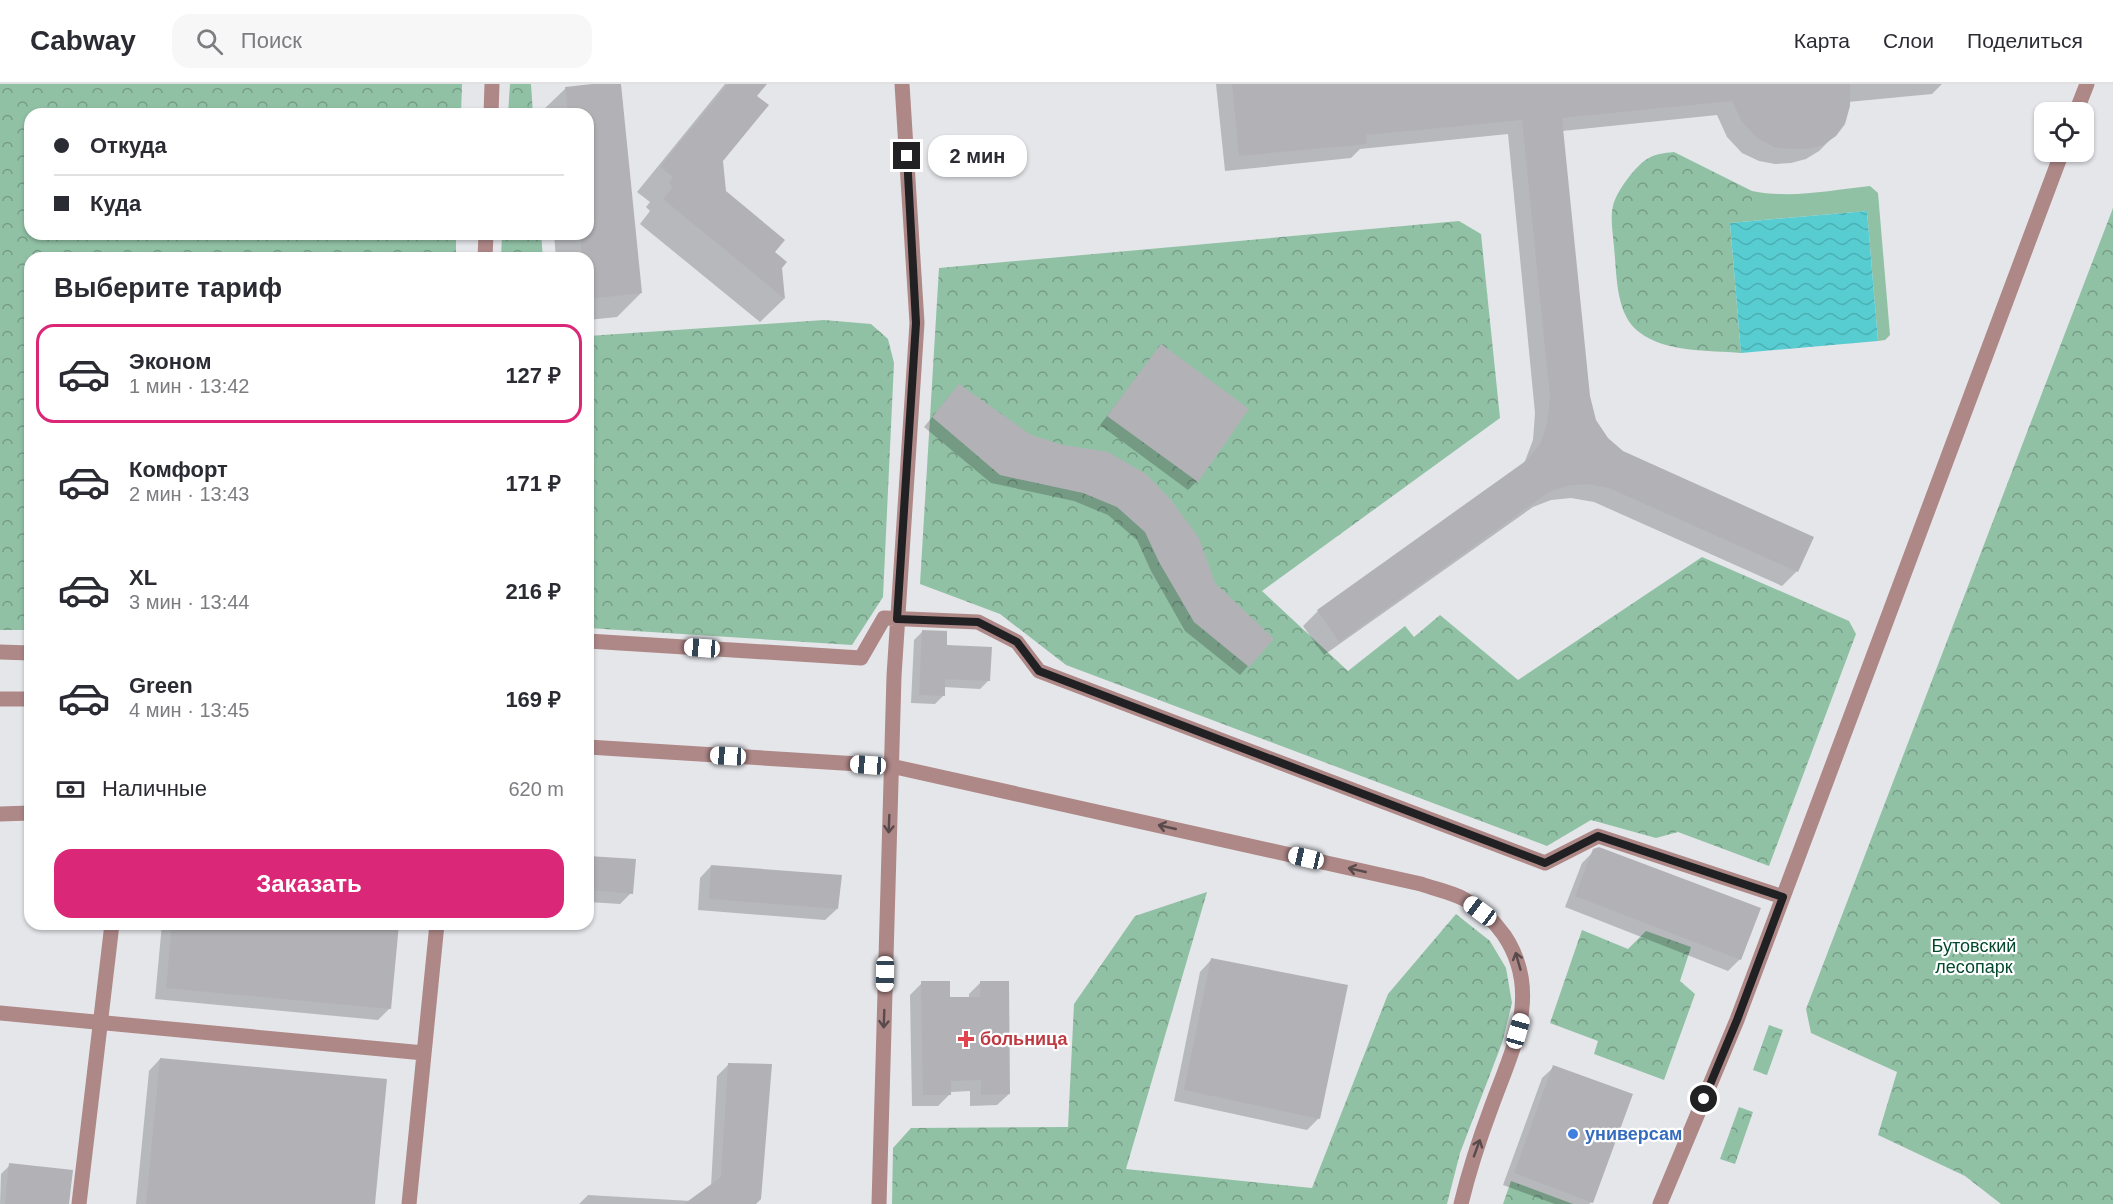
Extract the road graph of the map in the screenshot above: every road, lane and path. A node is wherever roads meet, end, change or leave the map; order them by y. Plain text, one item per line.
1 (492, 84) edge
2 (902, 84) edge
3 (2087, 84) edge
4 (2080, 102) edge
5 (491, 108) edge
6 (2058, 162) edge
7 (897, 619) junction
8 (594, 641) edge
9 (0, 652) edge
10 (24, 653) edge
11 (0, 699) edge
12 (24, 699) edge
13 (594, 747) edge
14 (891, 766) junction
15 (24, 813) edge
16 (0, 814) edge
17 (1783, 897) junction
18 (111, 930) edge
19 (436, 930) edge
20 (0, 1013) edge
21 (100, 1021) junction
22 (424, 1053) junction
23 (79, 1204) edge
24 (409, 1204) edge
25 (879, 1204) edge
26 (1461, 1204) edge
27 (1660, 1204) edge

1 - 5 street
2 - 7 street
3 - 4 street
6 - 17 street
7 - 8 street
7 - 14 street
7 - 17 street
9 - 10 street
11 - 12 street
13 - 14 street
14 -> 25 street
26 -> 14 street
15 - 16 street
17 - 27 street
18 - 21 street
19 - 22 street
20 - 21 street
21 - 22 street
21 - 23 street
22 - 24 street

